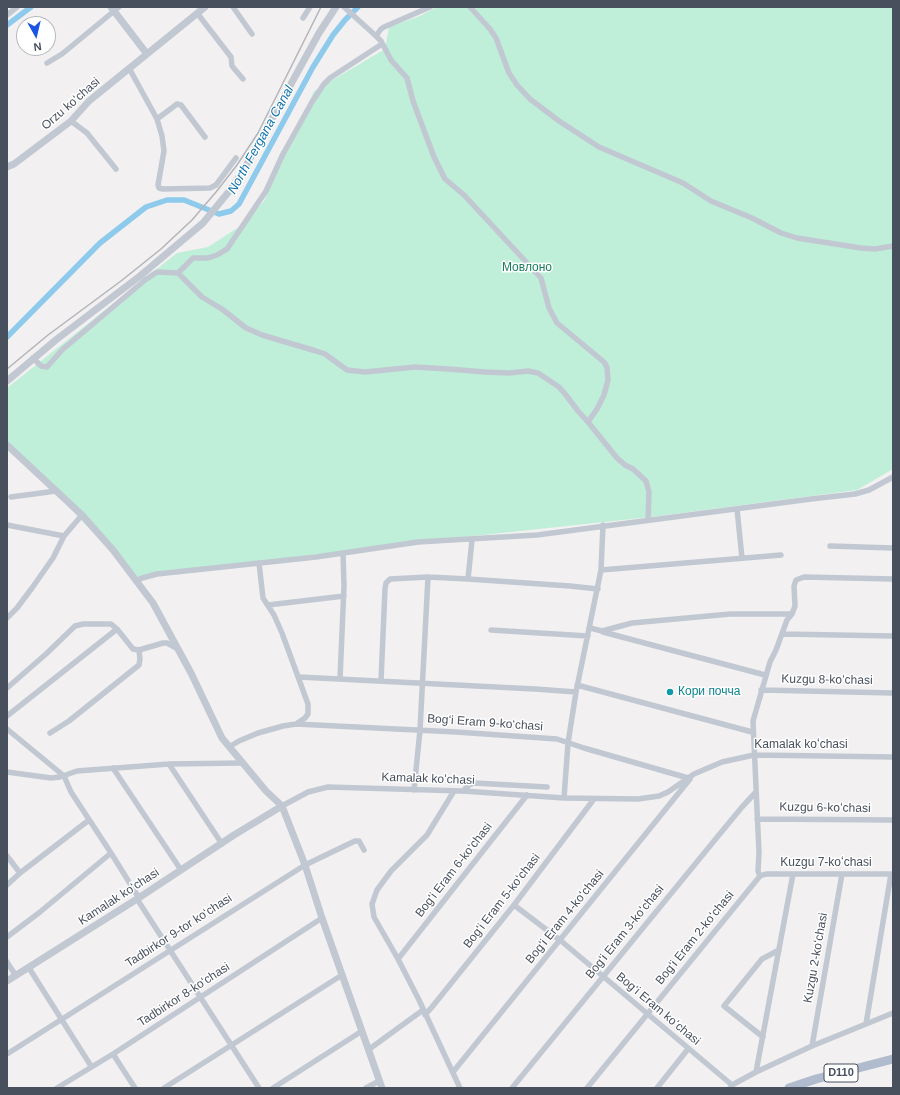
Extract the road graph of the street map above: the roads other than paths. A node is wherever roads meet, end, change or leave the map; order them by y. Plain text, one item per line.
1 (17, 7) edge
2 (205, 7) edge
3 (233, 7) edge
4 (310, 7) edge
5 (336, 7) edge
6 (344, 7) edge
7 (430, 7) edge
8 (470, 7) edge
9 (114, 8) edge
10 (197, 13) junction
11 (7, 15) edge
12 (303, 18) dead end
13 (252, 34) dead end
14 (376, 36) junction
15 (382, 44) junction
16 (147, 54) junction
17 (47, 63) dead end
18 (129, 68) junction
19 (243, 78) dead end
20 (157, 119) junction
21 (71, 121) junction
22 (205, 137) dead end
23 (236, 158) dead end
24 (7, 167) edge
25 (116, 170) dead end
26 (893, 246) edge
27 (178, 273) junction
28 (33, 358) junction
29 (7, 381) edge
30 (588, 422) junction
31 (7, 445) edge
32 (893, 477) edge
33 (56, 491) junction
34 (11, 497) dead end
35 (737, 509) junction
36 (82, 515) junction
37 (648, 520) junction
38 (7, 525) edge
39 (603, 525) junction
40 (64, 536) junction
41 (472, 540) junction
42 (830, 546) dead end
43 (893, 548) edge
44 (343, 553) junction
45 (781, 555) dead end
46 (742, 558) junction
47 (259, 563) junction
48 (601, 570) junction
49 (428, 577) junction
50 (468, 579) junction
51 (893, 579) edge
52 (136, 581) junction
53 (598, 589) junction
54 (344, 596) junction
55 (268, 605) junction
56 (792, 614) junction
57 (7, 618) edge
58 (590, 628) junction
59 (117, 629) junction
60 (491, 630) dead end
61 (602, 631) junction
62 (782, 634) junction
63 (588, 636) junction
64 (893, 636) edge
65 (179, 649) junction
66 (139, 650) junction
67 (765, 675) junction
68 (299, 677) junction
69 (340, 679) junction
70 (381, 681) junction
71 (422, 683) junction
72 (578, 685) junction
73 (7, 688) edge
74 (761, 690) junction
75 (576, 692) junction
76 (893, 693) edge
77 (7, 716) edge
78 (296, 724) junction
79 (7, 729) edge
80 (420, 730) junction
81 (752, 732) junction
82 (50, 733) dead end
83 (568, 743) junction
84 (229, 747) junction
85 (754, 755) junction
86 (893, 757) edge
87 (242, 763) junction
88 (169, 764) junction
89 (113, 768) junction
90 (7, 772) edge
91 (64, 776) junction
92 (691, 776) junction
93 (547, 787) dead end
94 (414, 790) junction
95 (454, 791) junction
96 (463, 791) junction
97 (756, 792) junction
98 (527, 795) junction
99 (564, 798) junction
100 (594, 799) junction
101 (282, 806) junction
102 (757, 819) junction
103 (89, 820) junction
104 (893, 820) edge
105 (222, 844) junction
106 (364, 850) dead end
107 (111, 853) junction
108 (7, 856) edge
109 (305, 865) junction
110 (181, 870) junction
111 (20, 874) junction
112 (793, 874) junction
113 (842, 874) junction
114 (892, 874) edge
115 (760, 876) junction
116 (7, 885) edge
117 (138, 899) junction
118 (514, 905) junction
119 (322, 918) junction
120 (7, 937) edge
121 (560, 940) junction
122 (779, 950) junction
123 (170, 951) junction
124 (398, 959) junction
125 (7, 962) edge
126 (29, 968) junction
127 (342, 975) junction
128 (16, 976) junction
129 (602, 976) junction
130 (7, 981) edge
131 (200, 997) junction
132 (424, 1012) junction
133 (893, 1013) edge
134 (647, 1014) junction
135 (62, 1019) junction
136 (866, 1024) junction
137 (362, 1031) junction
138 (763, 1037) junction
139 (232, 1045) junction
140 (812, 1046) junction
141 (688, 1049) junction
142 (368, 1050) junction
143 (7, 1054) edge
144 (113, 1054) junction
145 (893, 1059) edge
146 (91, 1066) junction
147 (452, 1072) junction
148 (756, 1072) junction
149 (379, 1081) junction
150 (65, 1086) edge
151 (731, 1087) edge
152 (57, 1088) edge
153 (135, 1088) edge
154 (164, 1088) edge
155 (259, 1088) edge
156 (273, 1088) edge
157 (366, 1088) edge
158 (382, 1088) edge
159 (460, 1088) edge
160 (512, 1088) edge
161 (587, 1088) edge
162 (657, 1088) edge
163 (789, 1088) edge

1 - 11 street
2 - 10 street, Orzu koʻchasi
3 - 13 street
4 - 12 street
5 - 28 street
6 - 14 street
7 - 14 street
8 - 26 street
9 - 16 street
9 - 17 street
10 - 16 street, Orzu koʻchasi
10 - 19 street
14 - 15 street
15 - 27 street
15 - 30 street
16 - 18 street, Orzu koʻchasi
18 - 20 street
18 - 21 street, Orzu koʻchasi
20 - 22 street
20 - 23 street
21 - 24 street, Orzu koʻchasi
21 - 25 street
27 - 28 street
27 - 30 street
28 - 29 street
30 - 37 street
31 - 33 street
32 - 35 street
33 - 34 street
33 - 36 street
35 - 37 street
35 - 46 street
36 - 40 street
36 - 52 street
37 - 39 street
38 - 40 street
39 - 41 street
39 - 48 street
40 - 57 street
41 - 44 street
41 - 50 street
42 - 43 street
44 - 47 street
44 - 54 street
45 - 46 street
46 - 48 street
47 - 52 street
47 - 55 street
48 - 53 street
49 - 50 street
49 - 70 street
49 - 71 street
50 - 53 street
51 - 56 street
52 - 65 street
53 - 58 street
54 - 55 street
54 - 69 street
55 - 68 street
56 - 61 street
56 - 62 street
58 - 61 street
58 - 63 street
59 - 66 street
59 - 73 street
59 - 77 street
60 - 63 street
61 - 67 street
62 - 64 street
62 - 67 street
63 - 72 street
65 - 66 street
65 - 84 street
66 - 82 street
67 - 74 street
68 - 69 street
68 - 78 street
69 - 70 street
70 - 71 street
71 - 75 street
71 - 80 street
72 - 75 street
72 - 81 street
74 - 76 street, Kuzgu 8-koʻchasi
74 - 81 street
75 - 83 street
78 - 80 street, Bogʻi Eram 9-koʻchasi
78 - 84 street, Bogʻi Eram 9-koʻchasi
79 - 91 street
80 - 83 street, Bogʻi Eram 9-koʻchasi
80 - 94 street
81 - 85 street
83 - 92 street, Bogʻi Eram 9-koʻchasi
83 - 99 street
84 - 87 street
85 - 86 street, Kamalak koʻchasi
85 - 92 street, Kamalak koʻchasi
85 - 97 street
87 - 88 street
87 - 101 street
88 - 89 street
88 - 105 street
89 - 91 street
89 - 110 street
90 - 91 street
91 - 103 street
92 - 100 street, Kamalak koʻchasi
92 - 121 street, Bogʻi Eram 4-koʻchasi
93 - 96 street
94 - 95 street, Kamalak koʻchasi
94 - 101 street, Kamalak koʻchasi
95 - 96 street, Kamalak koʻchasi
95 - 124 street
96 - 98 street, Kamalak koʻchasi
97 - 102 street
97 - 129 street, Bogʻi Eram 3-koʻchasi
98 - 99 street, Kamalak koʻchasi
98 - 124 street, Bogʻi Eram 6-koʻchasi
99 - 100 street, Kamalak koʻchasi
100 - 118 street, Bogʻi Eram 5-koʻchasi
101 - 105 street, Kamalak koʻchasi
101 - 109 street
102 - 104 street, Kuzgu 6-koʻchasi
102 - 115 street
103 - 107 street
103 - 111 street
105 - 110 street, Kamalak koʻchasi
106 - 109 street, Tadbirkor 9-tor koʻchasi
107 - 117 street
107 - 120 street
108 - 111 street
109 - 119 street
109 - 123 street, Tadbirkor 9-tor koʻchasi
110 - 117 street, Kamalak koʻchasi
111 - 116 street
112 - 113 street, Kuzgu 7-koʻchasi
112 - 115 street, Kuzgu 7-koʻchasi
112 - 122 street
113 - 114 street, Kuzgu 7-koʻchasi
113 - 140 street, Kuzgu 2-koʻchasi
114 - 136 street
115 - 134 street, Bogʻi Eram 2-koʻchasi
117 - 123 street
117 - 126 street, Kamalak koʻchasi
118 - 121 street, Bogʻi Eram koʻchasi
118 - 132 street, Bogʻi Eram 5-koʻchasi
119 - 127 street
119 - 131 street, Tadbirkor 8-koʻchasi
121 - 129 street, Bogʻi Eram koʻchasi
121 - 147 street, Bogʻi Eram 4-koʻchasi
122 - 138 street
122 - 138 street
123 - 131 street
123 - 135 street, Tadbirkor 9-tor koʻchasi
124 - 132 street
125 - 128 street
126 - 128 street, Kamalak koʻchasi
126 - 135 street
127 - 137 street
127 - 139 street
128 - 130 street, Kamalak koʻchasi
129 - 134 street, Bogʻi Eram koʻchasi
129 - 160 street, Bogʻi Eram 3-koʻchasi
131 - 139 street
131 - 144 street, Tadbirkor 8-koʻchasi
132 - 142 street, Bogʻi Eram 5-koʻchasi
132 - 147 street
133 - 136 street
134 - 141 street, Bogʻi Eram koʻchasi
134 - 161 street, Bogʻi Eram 2-koʻchasi
135 - 143 street, Tadbirkor 9-tor koʻchasi
135 - 146 street
136 - 140 street
137 - 142 street
137 - 156 street
138 - 148 street
139 - 154 street
139 - 155 street
140 - 148 street
141 - 151 street, Bogʻi Eram koʻchasi
141 - 162 street
142 - 149 street
144 - 146 street, Tadbirkor 8-koʻchasi
144 - 153 street
145 - 163 main road, D110
146 - 150 street, Tadbirkor 8-koʻchasi
147 - 159 street
148 - 151 street
149 - 157 street
149 - 158 street
150 - 152 street, Tadbirkor 8-koʻchasi

